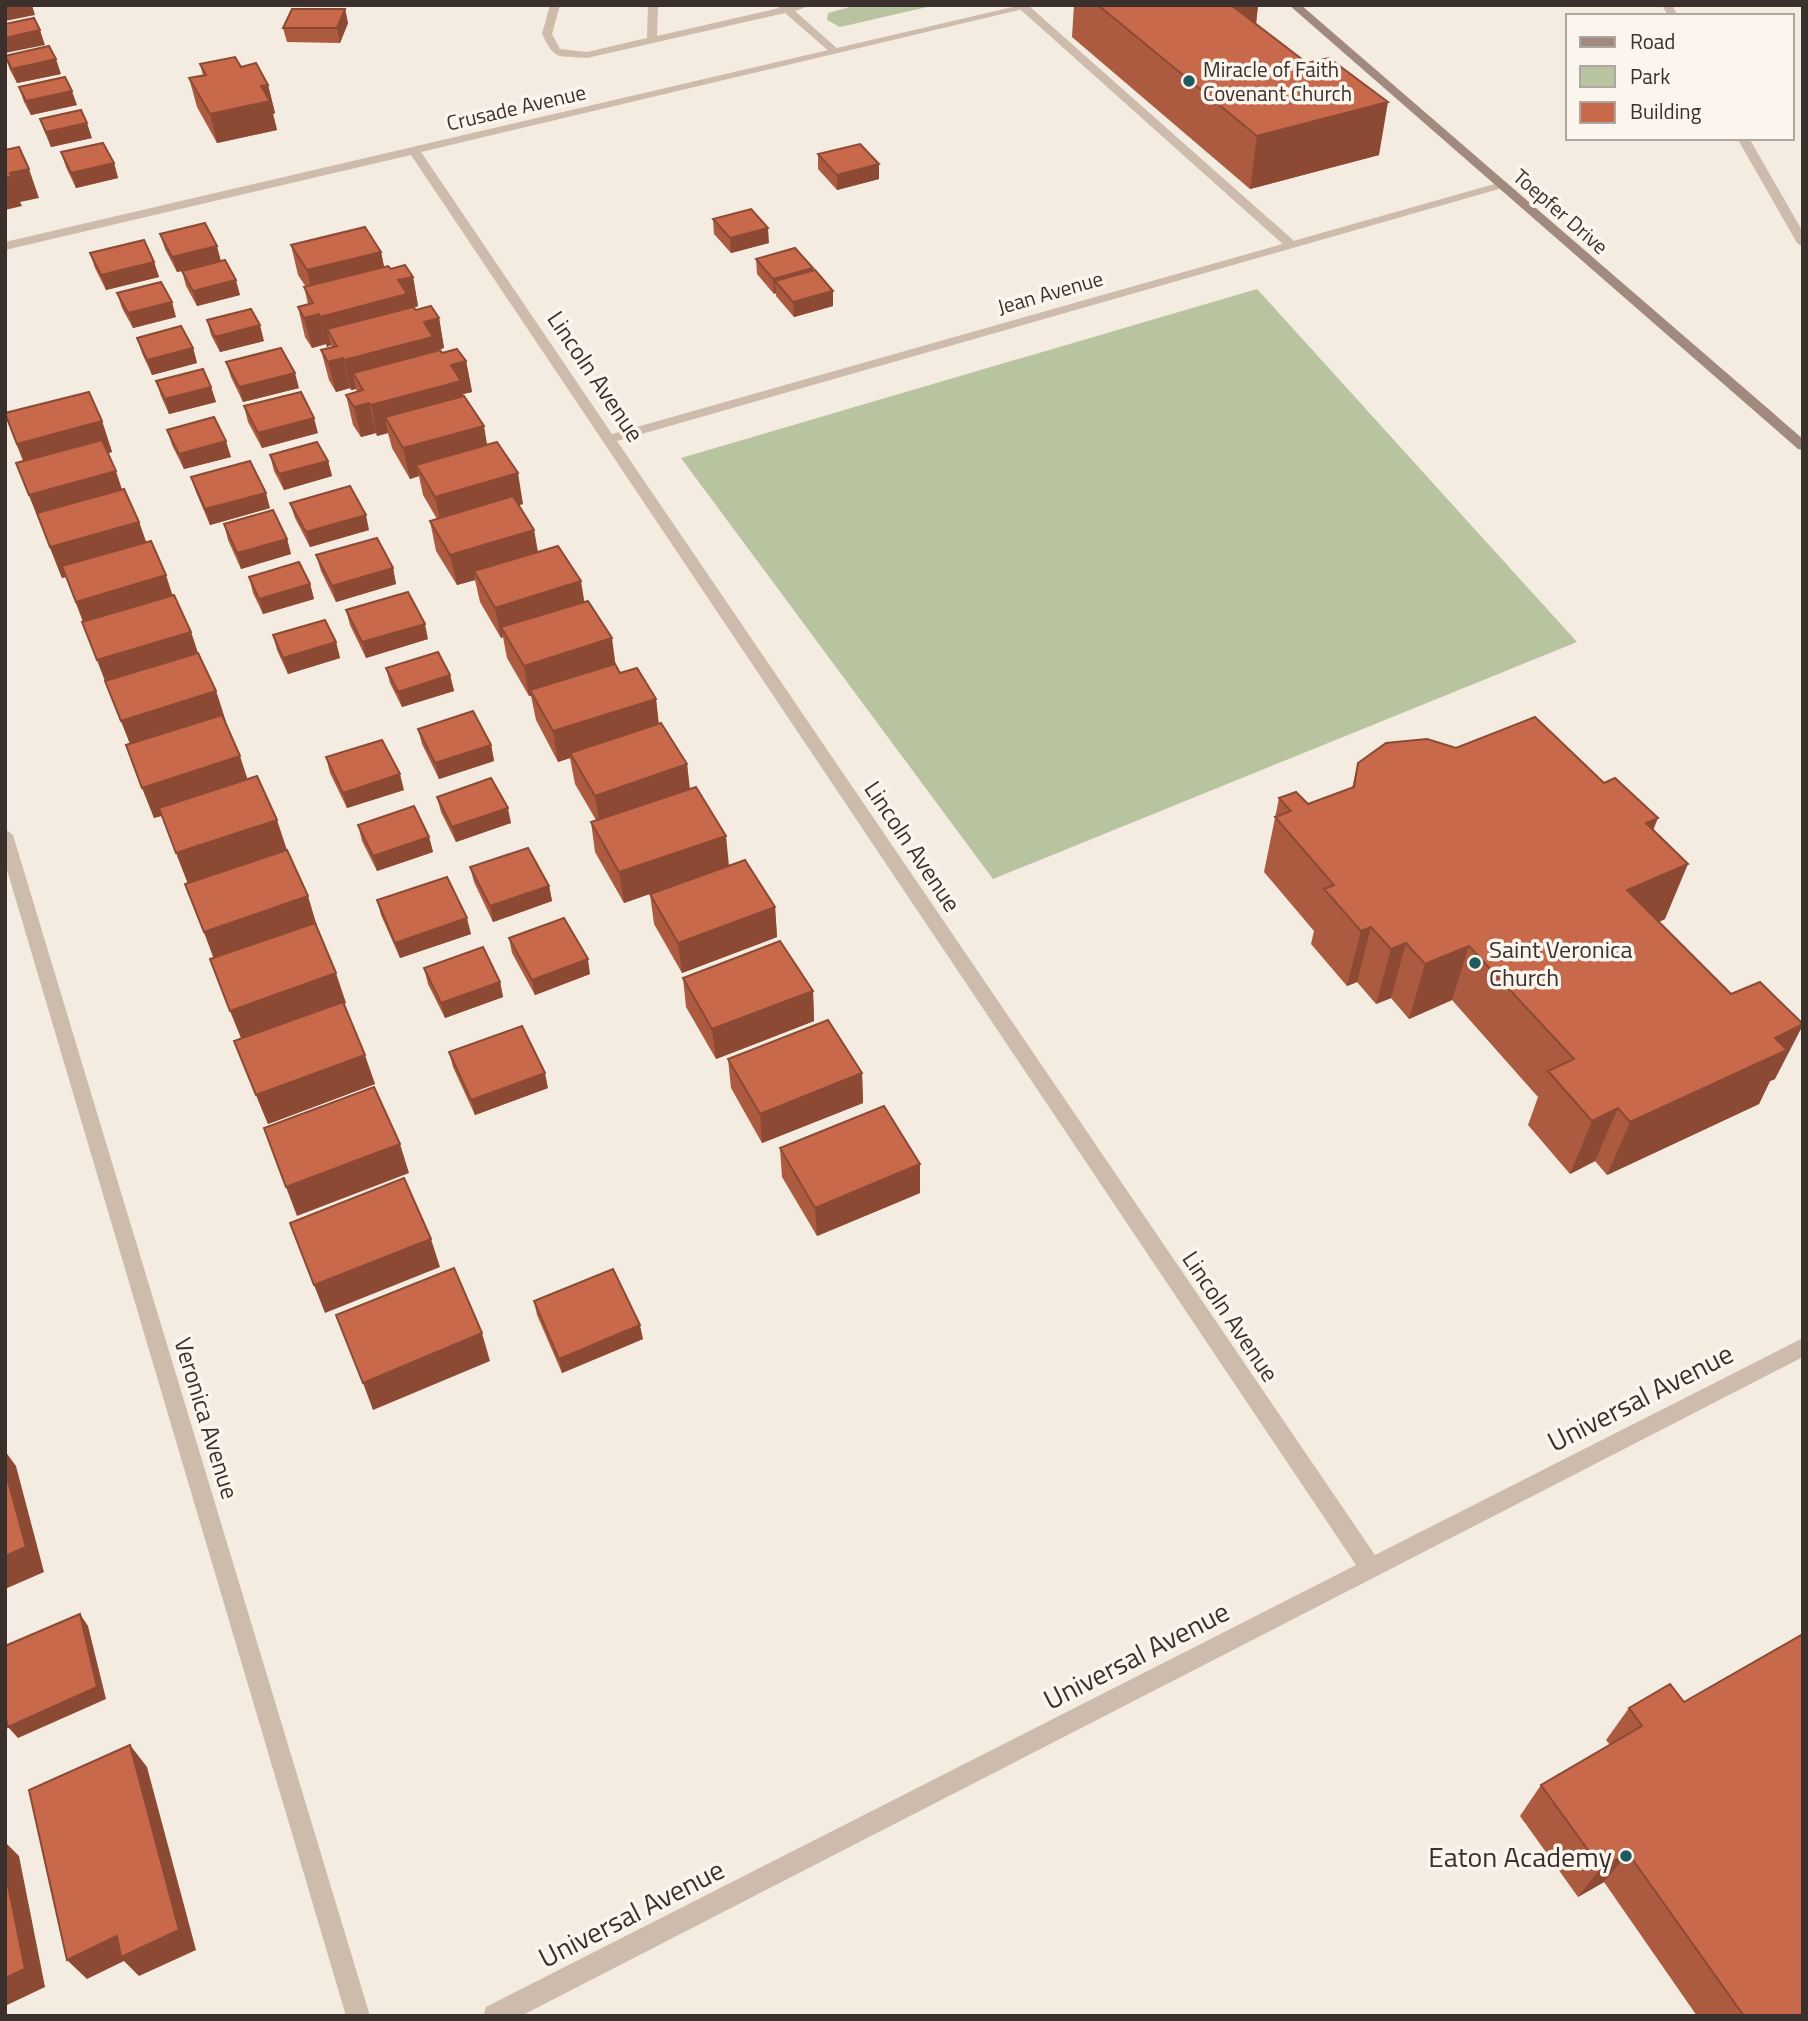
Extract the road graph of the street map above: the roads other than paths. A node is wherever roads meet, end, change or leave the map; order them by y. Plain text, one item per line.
1 (555, 5) edge
2 (653, 5) edge
3 (807, 5) edge
4 (1294, 5) edge
5 (1030, 6) edge
6 (785, 8) edge
7 (652, 41) junction
8 (835, 51) junction
9 (1744, 140) edge
10 (414, 151) junction
11 (1502, 185) junction
12 (1289, 243) junction
13 (1803, 243) edge
14 (5, 246) edge
15 (609, 439) junction
16 (1800, 439) edge
17 (5, 835) edge
18 (1803, 1347) edge
19 (1371, 1568) junction
20 (358, 2016) edge
21 (495, 2016) edge

1 - 7 street
2 - 7 street
3 - 6 street
4 - 11 street, Toepfer Drive
5 - 8 street, Crusade Avenue
5 - 12 street
6 - 7 street
6 - 8 street
8 - 10 street, Crusade Avenue
9 - 13 street
10 - 14 street, Crusade Avenue
10 - 15 street, Lincoln Avenue
11 - 12 street, Jean Avenue
11 - 16 street, Toepfer Drive
12 - 15 street, Jean Avenue
15 - 19 street, Lincoln Avenue
17 - 20 street, Veronica Avenue
18 - 19 street, Universal Avenue
19 - 21 street, Universal Avenue

